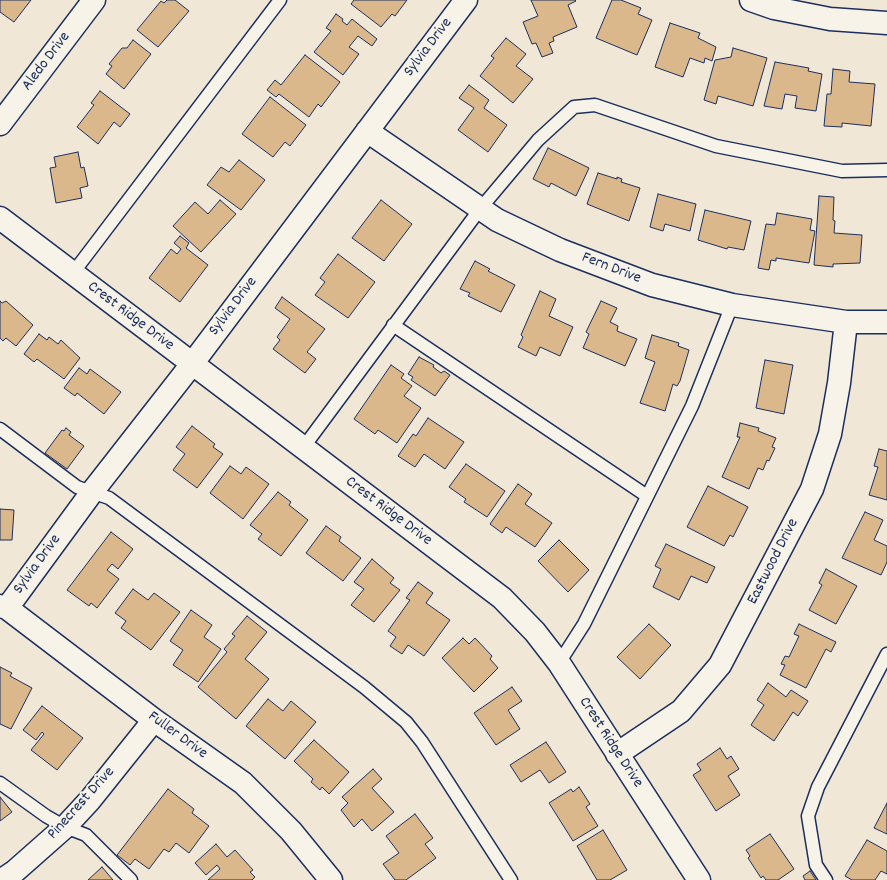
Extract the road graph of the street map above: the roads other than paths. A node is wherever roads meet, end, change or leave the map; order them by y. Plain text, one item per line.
1 (94, 0) edge
2 (280, 0) edge
3 (466, 0) edge
4 (751, 0) edge
5 (887, 23) edge
6 (0, 124) edge
7 (367, 131) junction
8 (887, 170) edge
9 (480, 209) junction
10 (0, 218) edge
11 (73, 273) junction
12 (732, 305) junction
13 (846, 322) junction
14 (887, 322) edge
15 (393, 325) junction
16 (192, 364) junction
17 (0, 429) edge
18 (303, 448) junction
19 (92, 492) junction
20 (647, 496) junction
21 (3, 607) edge
22 (887, 654) edge
23 (559, 662) junction
24 (154, 720) junction
25 (618, 754) junction
26 (0, 783) edge
27 (65, 827) junction
28 (2, 880) edge
29 (131, 880) edge
30 (331, 880) edge
31 (511, 880) edge
32 (699, 880) edge
33 (826, 880) edge

1 - 6 street, Aledo Drive
2 - 11 lane
3 - 7 street, Sylvia Drive
4 - 5 street
7 - 9 street, Fern Drive
7 - 16 street, Sylvia Drive
8 - 9 lane
9 - 12 street, Fern Drive
9 - 15 lane
10 - 11 street, Crest Ridge Drive
11 - 16 street, Crest Ridge Drive
12 - 13 street, Fern Drive
12 - 20 lane
13 - 14 street, Fern Drive
13 - 25 street, Eastwood Drive
15 - 18 lane
15 - 20 lane
16 - 18 street, Crest Ridge Drive
16 - 19 street, Sylvia Drive
17 - 19 lane
18 - 23 street, Crest Ridge Drive
19 - 21 street, Sylvia Drive
19 - 31 lane
20 - 23 lane
21 - 24 street, Fuller Drive
22 - 33 lane
23 - 25 street, Crest Ridge Drive
24 - 27 street, Pinecrest Drive
24 - 30 street, Fuller Drive
25 - 32 street, Crest Ridge Drive
26 - 27 lane
27 - 28 street, Pinecrest Drive
27 - 29 lane

